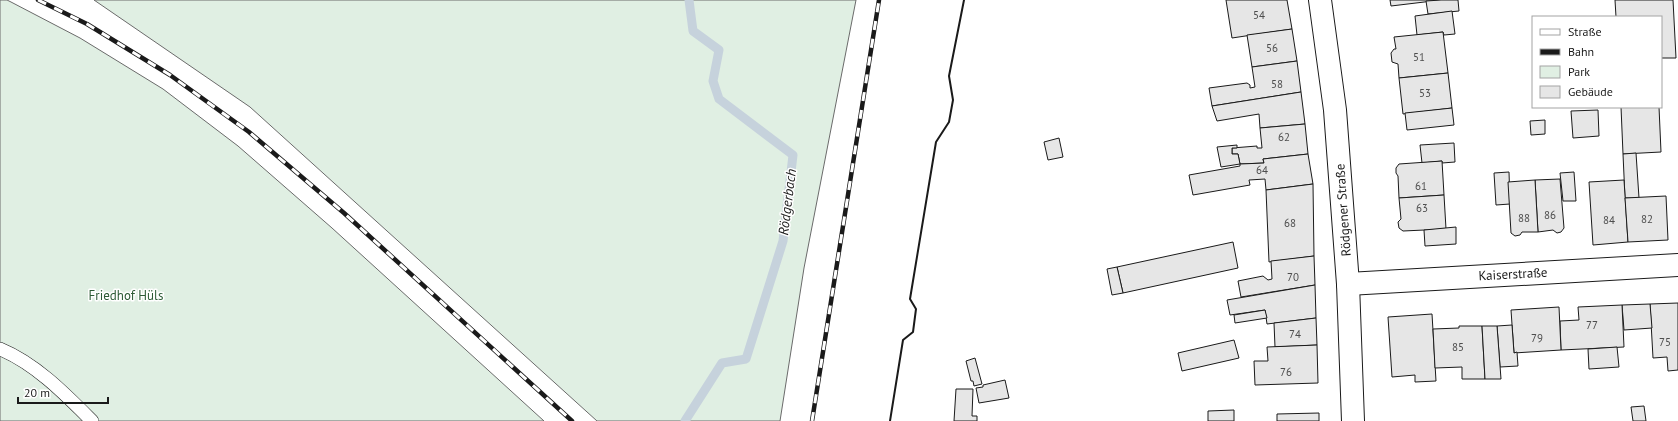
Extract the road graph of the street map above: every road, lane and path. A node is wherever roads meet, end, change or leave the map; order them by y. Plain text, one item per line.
1 (1320, 0) edge
2 (1678, 265) edge
3 (1348, 284) junction
4 (0, 349) edge
5 (92, 421) edge
6 (1353, 421) edge

1 - 3 street, Rödgener Straße
2 - 3 street, Kaiserstraße
3 - 6 street, Rödgener Straße
4 - 5 lane

